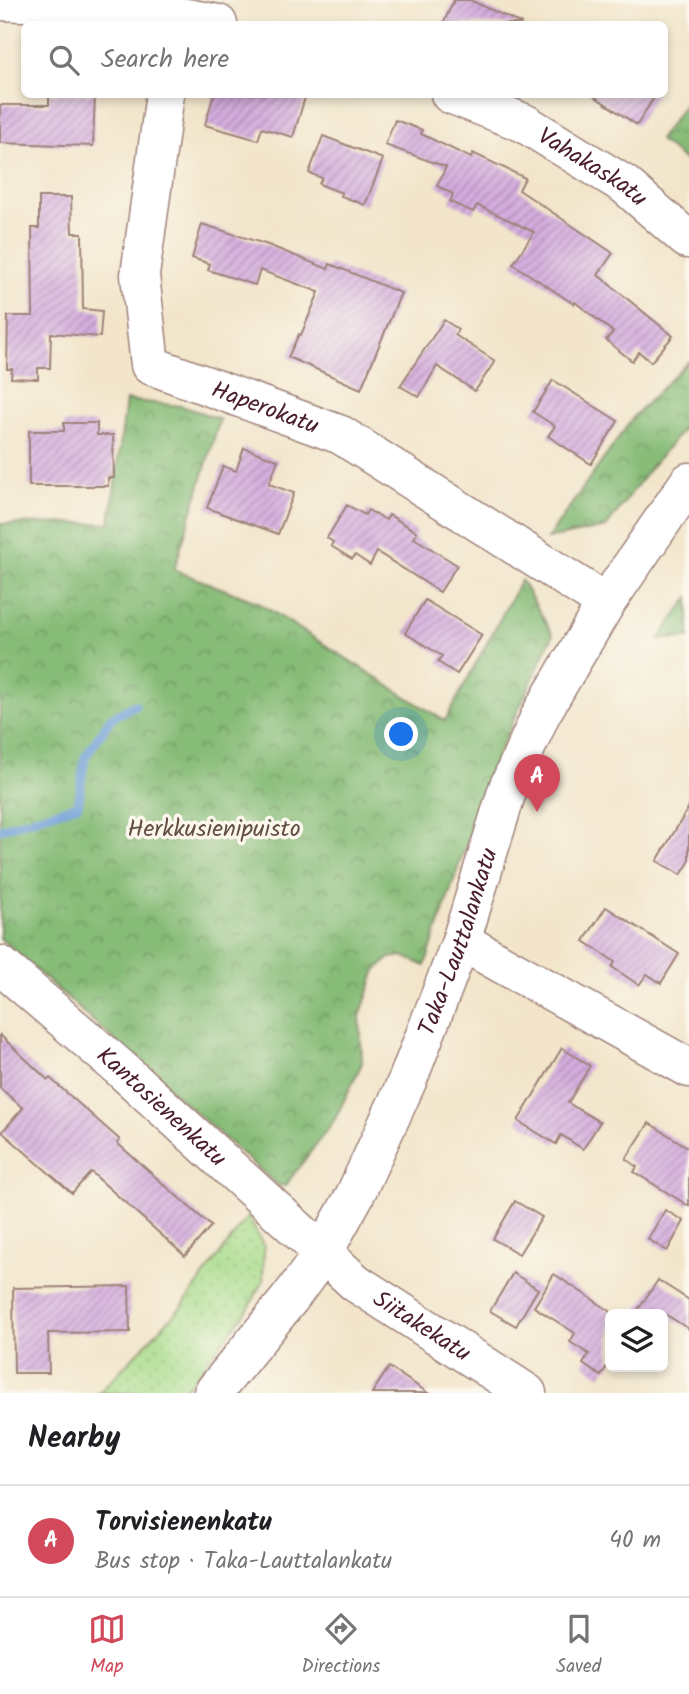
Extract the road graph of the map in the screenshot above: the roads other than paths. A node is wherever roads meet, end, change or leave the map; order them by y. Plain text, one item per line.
1 (0, 1) edge
2 (175, 20) edge
3 (164, 98) edge
4 (460, 98) edge
5 (687, 239) dead end
6 (689, 482) edge
7 (606, 603) junction
8 (461, 941) junction
9 (0, 965) edge
10 (686, 1060) edge
11 (323, 1253) junction
12 (213, 1393) edge
13 (527, 1393) edge

1 - 2 street
3 - 7 street, Haperokatu
4 - 5 street, Vahakaskatu
6 - 7 street, Taka-Lauttalankatu
7 - 8 street, Taka-Lauttalankatu
8 - 10 street
8 - 11 street, Taka-Lauttalankatu
9 - 11 street, Kantosienenkatu
11 - 12 street, Taka-Lauttalankatu
11 - 13 street, Siitakekatu

